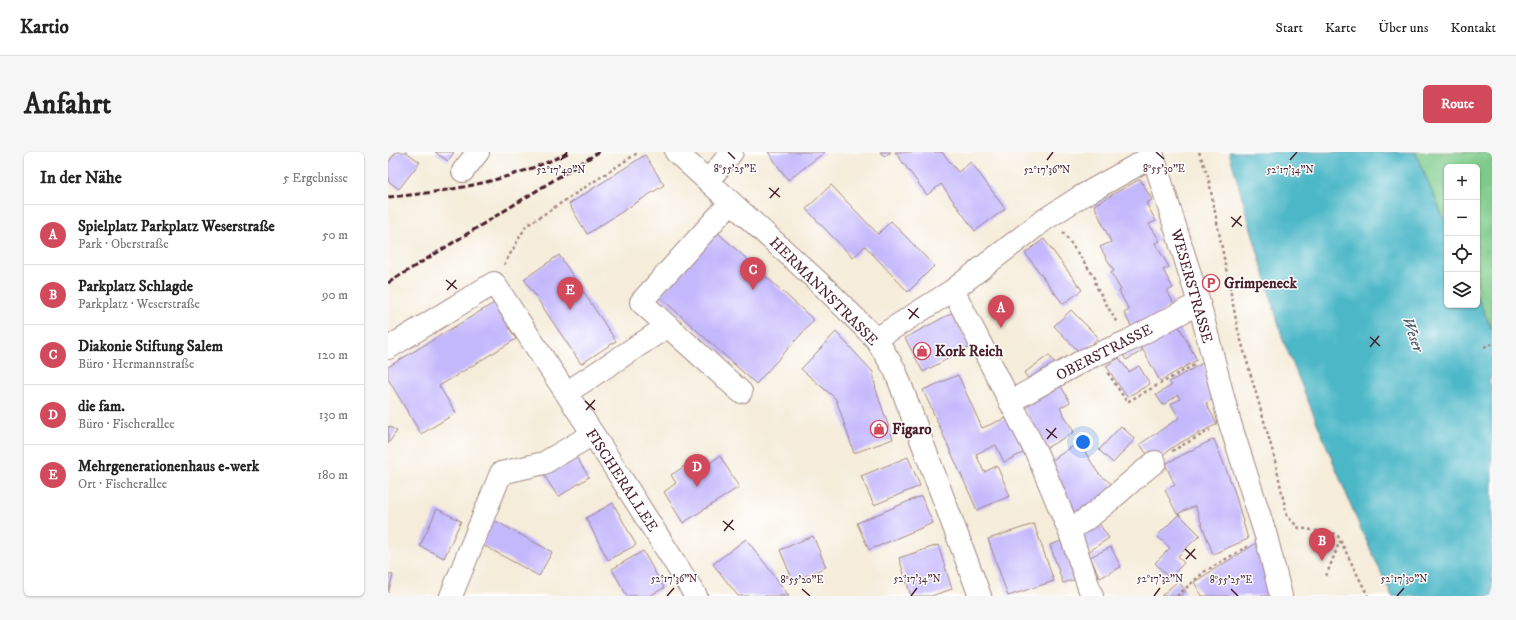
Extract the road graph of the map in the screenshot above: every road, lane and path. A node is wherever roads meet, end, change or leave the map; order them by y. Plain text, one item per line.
1 (478, 152) edge
2 (639, 152) edge
3 (676, 152) edge
4 (732, 152) edge
5 (1199, 152) edge
6 (463, 171) dead end
7 (708, 181) junction
8 (731, 202) junction
9 (1044, 220) junction
10 (494, 283) junction
11 (953, 290) junction
12 (1199, 303) junction
13 (668, 326) junction
14 (876, 339) junction
15 (1128, 341) junction
16 (1492, 344) edge
17 (1484, 347) dead end
18 (388, 348) edge
19 (1095, 354) junction
20 (1212, 356) junction
21 (741, 392) dead end
22 (566, 393) junction
23 (1010, 402) junction
24 (1229, 420) junction
25 (593, 434) junction
26 (1155, 462) joint
27 (1069, 530) junction
28 (1266, 536) junction
29 (1341, 540) junction
30 (1326, 576) dead end
31 (451, 596) edge
32 (696, 596) edge
33 (980, 596) edge
34 (1092, 596) edge
35 (1177, 596) edge
36 (1281, 596) edge
37 (1368, 596) edge

1 - 6 street
2 - 10 path
3 - 7 street, HERMANNSTRASSE
4 - 7 street
5 - 29 path
7 - 8 street, HERMANNSTRASSE
8 - 13 street
8 - 14 street, HERMANNSTRASSE
9 - 11 street, WESERSTRASSE
9 - 12 street, WESERSTRASSE
9 - 15 path
10 - 18 street
10 - 22 street, FISCHERALLEE
11 - 14 street, WESERSTRASSE
11 - 23 street
12 - 15 street, OBERSTRASSE
12 - 20 street, WESERSTRASSE
13 - 21 street
13 - 22 street
14 - 33 street, HERMANNSTRASSE
15 - 19 street, OBERSTRASSE
16 - 17 path
19 - 20 path
19 - 23 street, OBERSTRASSE
20 - 24 street, WESERSTRASSE
22 - 25 street, FISCHERALLEE
23 - 27 street
24 - 26 path
24 - 28 street, WESERSTRASSE
25 - 31 street
25 - 32 street, FISCHERALLEE
26 - 27 street
27 - 34 street
28 - 35 path
28 - 36 street, WESERSTRASSE
29 - 30 path
29 - 37 path

